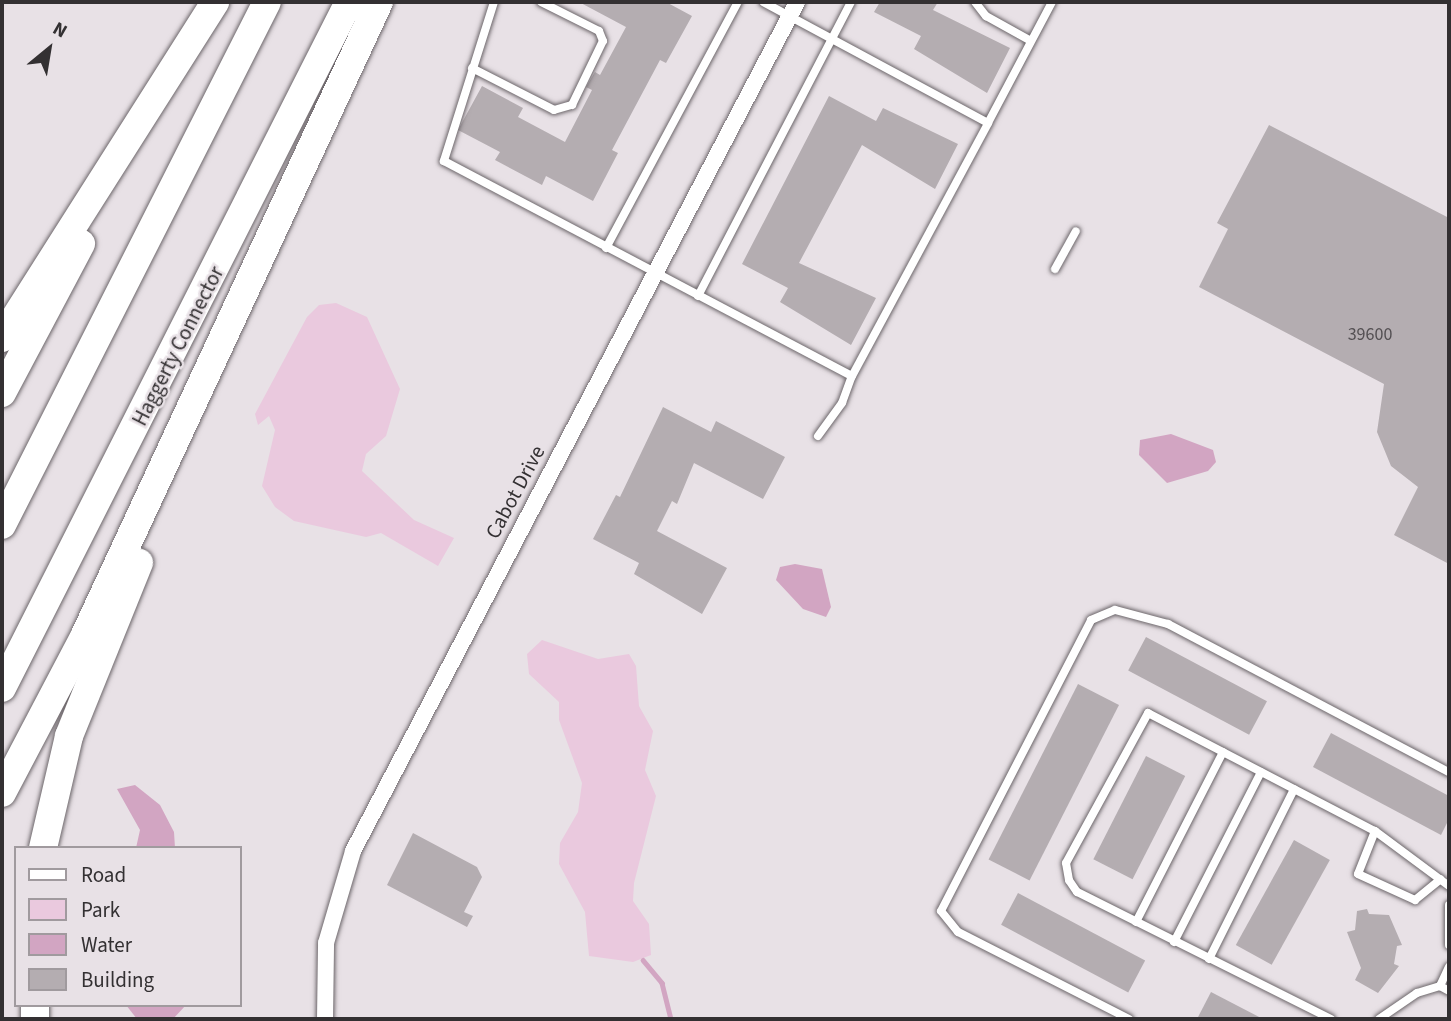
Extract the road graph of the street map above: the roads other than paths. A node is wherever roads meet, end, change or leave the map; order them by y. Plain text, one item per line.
1 (215, 2) edge
2 (267, 2) edge
3 (349, 2) edge
4 (379, 2) edge
5 (494, 2) edge
6 (541, 2) edge
7 (738, 2) edge
8 (762, 2) edge
9 (797, 2) edge
10 (851, 2) edge
11 (975, 2) edge
12 (1052, 2) edge
13 (789, 17) junction
14 (831, 39) junction
15 (1031, 41) junction
16 (472, 68) junction
17 (168, 81) junction
18 (988, 122) junction
19 (1076, 231) dead end
20 (606, 248) junction
21 (1055, 269) dead end
22 (653, 274) junction
23 (698, 296) junction
24 (2, 338) edge
25 (221, 344) junction
26 (852, 376) junction
27 (2, 393) edge
28 (818, 436) dead end
29 (2, 525) edge
30 (2, 688) edge
31 (1223, 752) junction
32 (1261, 772) junction
33 (1449, 772) edge
34 (1294, 789) junction
35 (2, 793) edge
36 (1375, 831) junction
37 (43, 846) edge
38 (1441, 879) junction
39 (1449, 886) edge
40 (1449, 905) edge
41 (1136, 922) junction
42 (1174, 942) junction
43 (1449, 945) edge
44 (1209, 959) junction
45 (1449, 967) edge
46 (1440, 986) junction
47 (1449, 991) edge
48 (325, 1019) edge
49 (1129, 1019) edge
50 (1331, 1019) edge
51 (1379, 1019) edge

1 - 17 highway
2 - 29 highway
3 - 30 highway, Haggerty Connector
4 - 25 highway
5 - 16 lane
6 - 16 lane
7 - 20 lane
8 - 13 lane
9 - 13 street, Cabot Drive
10 - 14 lane
11 - 15 lane
12 - 15 lane
13 - 14 lane
13 - 22 street, Cabot Drive
14 - 18 lane
14 - 23 lane
15 - 18 lane
16 - 20 lane
17 - 24 highway
17 - 27 highway
18 - 26 lane
19 - 21 lane
20 - 22 lane
22 - 23 lane
22 - 48 street, Cabot Drive
23 - 26 lane
25 - 35 highway
25 - 37 highway
26 - 28 lane
31 - 32 lane
31 - 41 lane
31 - 41 lane
32 - 34 lane
32 - 42 lane
33 - 49 lane
34 - 36 lane
34 - 44 lane
36 - 38 lane
36 - 38 lane
38 - 39 lane
40 - 43 lane
41 - 42 lane
42 - 44 lane
44 - 50 lane
45 - 46 lane
46 - 47 lane
46 - 51 lane

